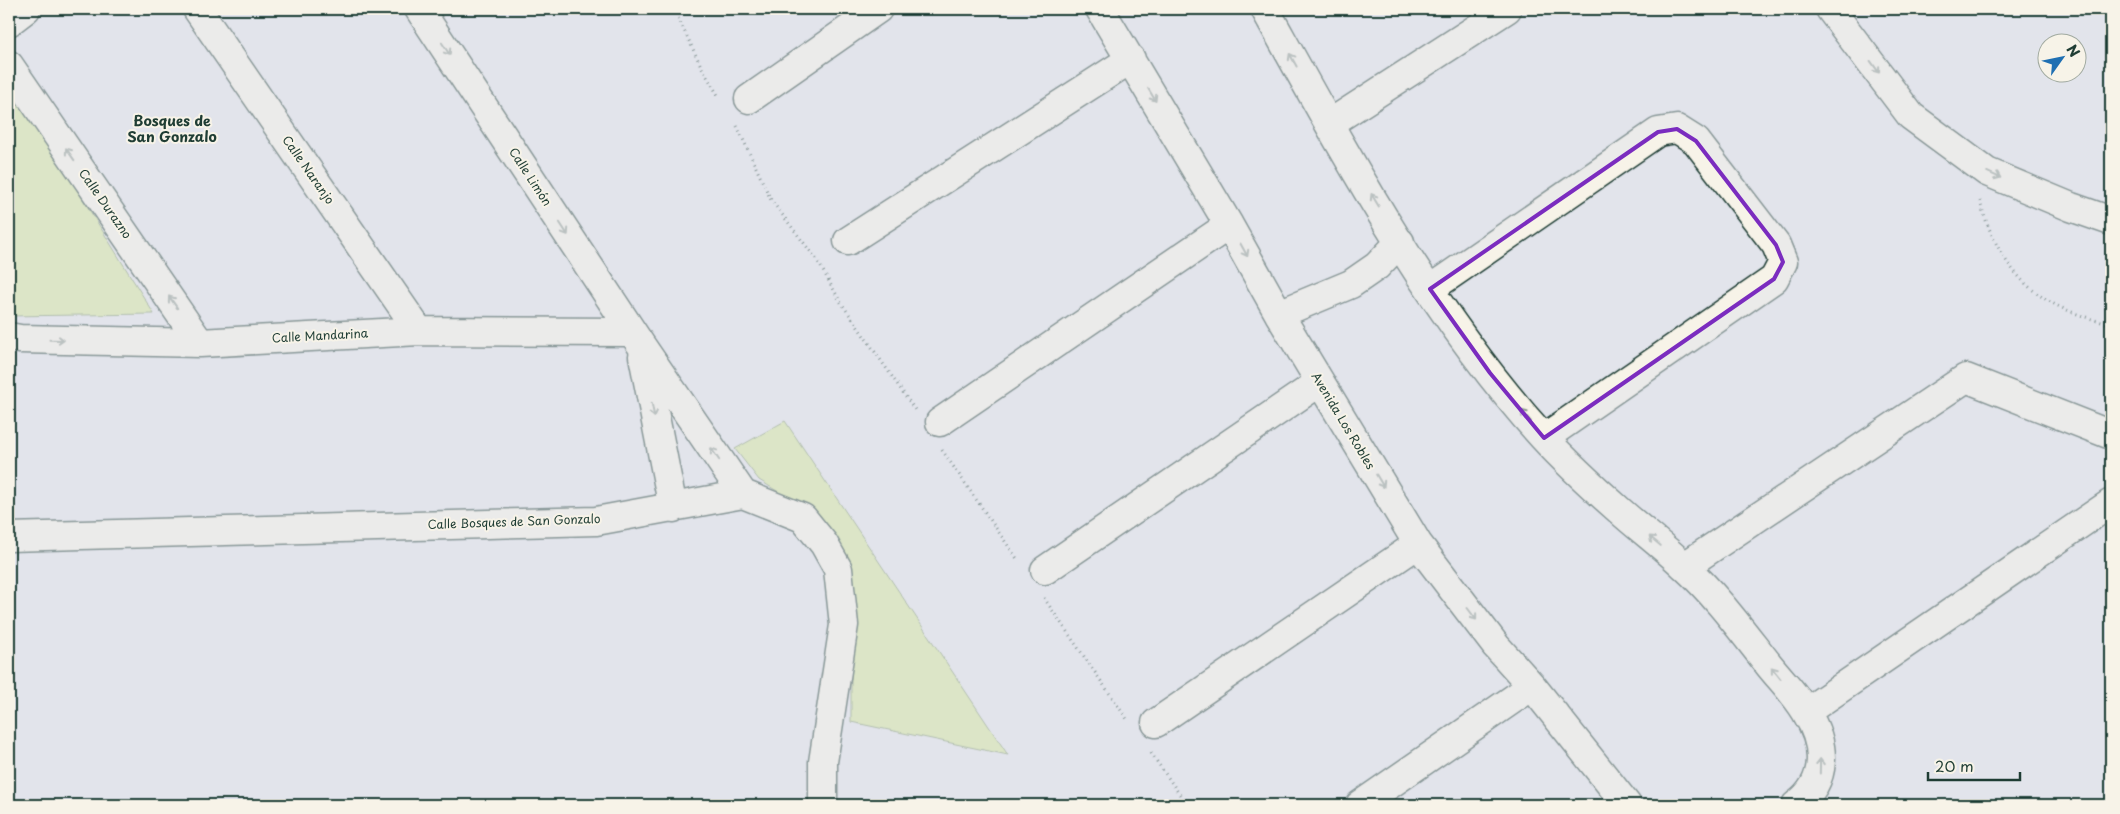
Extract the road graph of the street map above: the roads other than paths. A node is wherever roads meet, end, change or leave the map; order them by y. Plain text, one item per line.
1 (26, 9) edge
2 (197, 9) edge
3 (419, 9) edge
4 (878, 9) edge
5 (1100, 9) edge
6 (1264, 9) edge
7 (1507, 9) edge
8 (1842, 15) edge
9 (9, 22) edge
10 (1131, 59) junction
11 (9, 66) edge
12 (749, 99) dead end
13 (1329, 124) junction
14 (2111, 220) edge
15 (1230, 225) junction
16 (848, 241) dead end
17 (1400, 242) junction
18 (1430, 289) junction
19 (1279, 314) junction
20 (419, 331) junction
21 (9, 337) edge
22 (636, 339) junction
23 (200, 342) junction
24 (1320, 382) junction
25 (940, 422) dead end
26 (2111, 435) edge
27 (1544, 438) junction
28 (743, 494) junction
29 (2111, 503) edge
30 (673, 508) junction
31 (9, 537) edge
32 (1418, 544) junction
33 (1685, 566) junction
34 (1045, 570) dead end
35 (1532, 686) junction
36 (1806, 712) junction
37 (1156, 723) dead end
38 (823, 805) edge
39 (1360, 805) edge
40 (1626, 805) edge
41 (1796, 805) edge

1 - 9 street
2 - 20 street, Calle Naranjo
3 -> 22 street, Calle Limón
4 - 12 street
5 - 10 street, Avenida Los Robles
13 -> 6 street
7 - 13 street
8 -> 14 street
10 -> 15 street, Avenida Los Robles
10 - 16 street
23 -> 11 street, Calle Durazno
17 -> 13 street
15 -> 19 street, Avenida Los Robles
15 - 25 street
17 - 18 street
17 - 19 street
27 -> 18 street
18 - 27 street
19 - 24 street, Avenida Los Robles
20 - 22 street, Calle Mandarina
20 - 23 street, Calle Mandarina
21 -> 23 street, Calle Mandarina
28 -> 22 street, Calle Limón
22 -> 30 street, Calle Limón
24 -> 32 street, Avenida Los Robles
24 - 34 street
26 - 33 street
33 -> 27 street
28 - 30 street, Calle Bosques de San Gonzalo
28 - 38 street
29 - 36 street
30 - 31 street, Calle Bosques de San Gonzalo
32 -> 35 street, Avenida Los Robles
32 - 37 street
36 -> 33 street
35 - 39 street
35 - 40 street, Avenida Los Robles
41 -> 36 street

